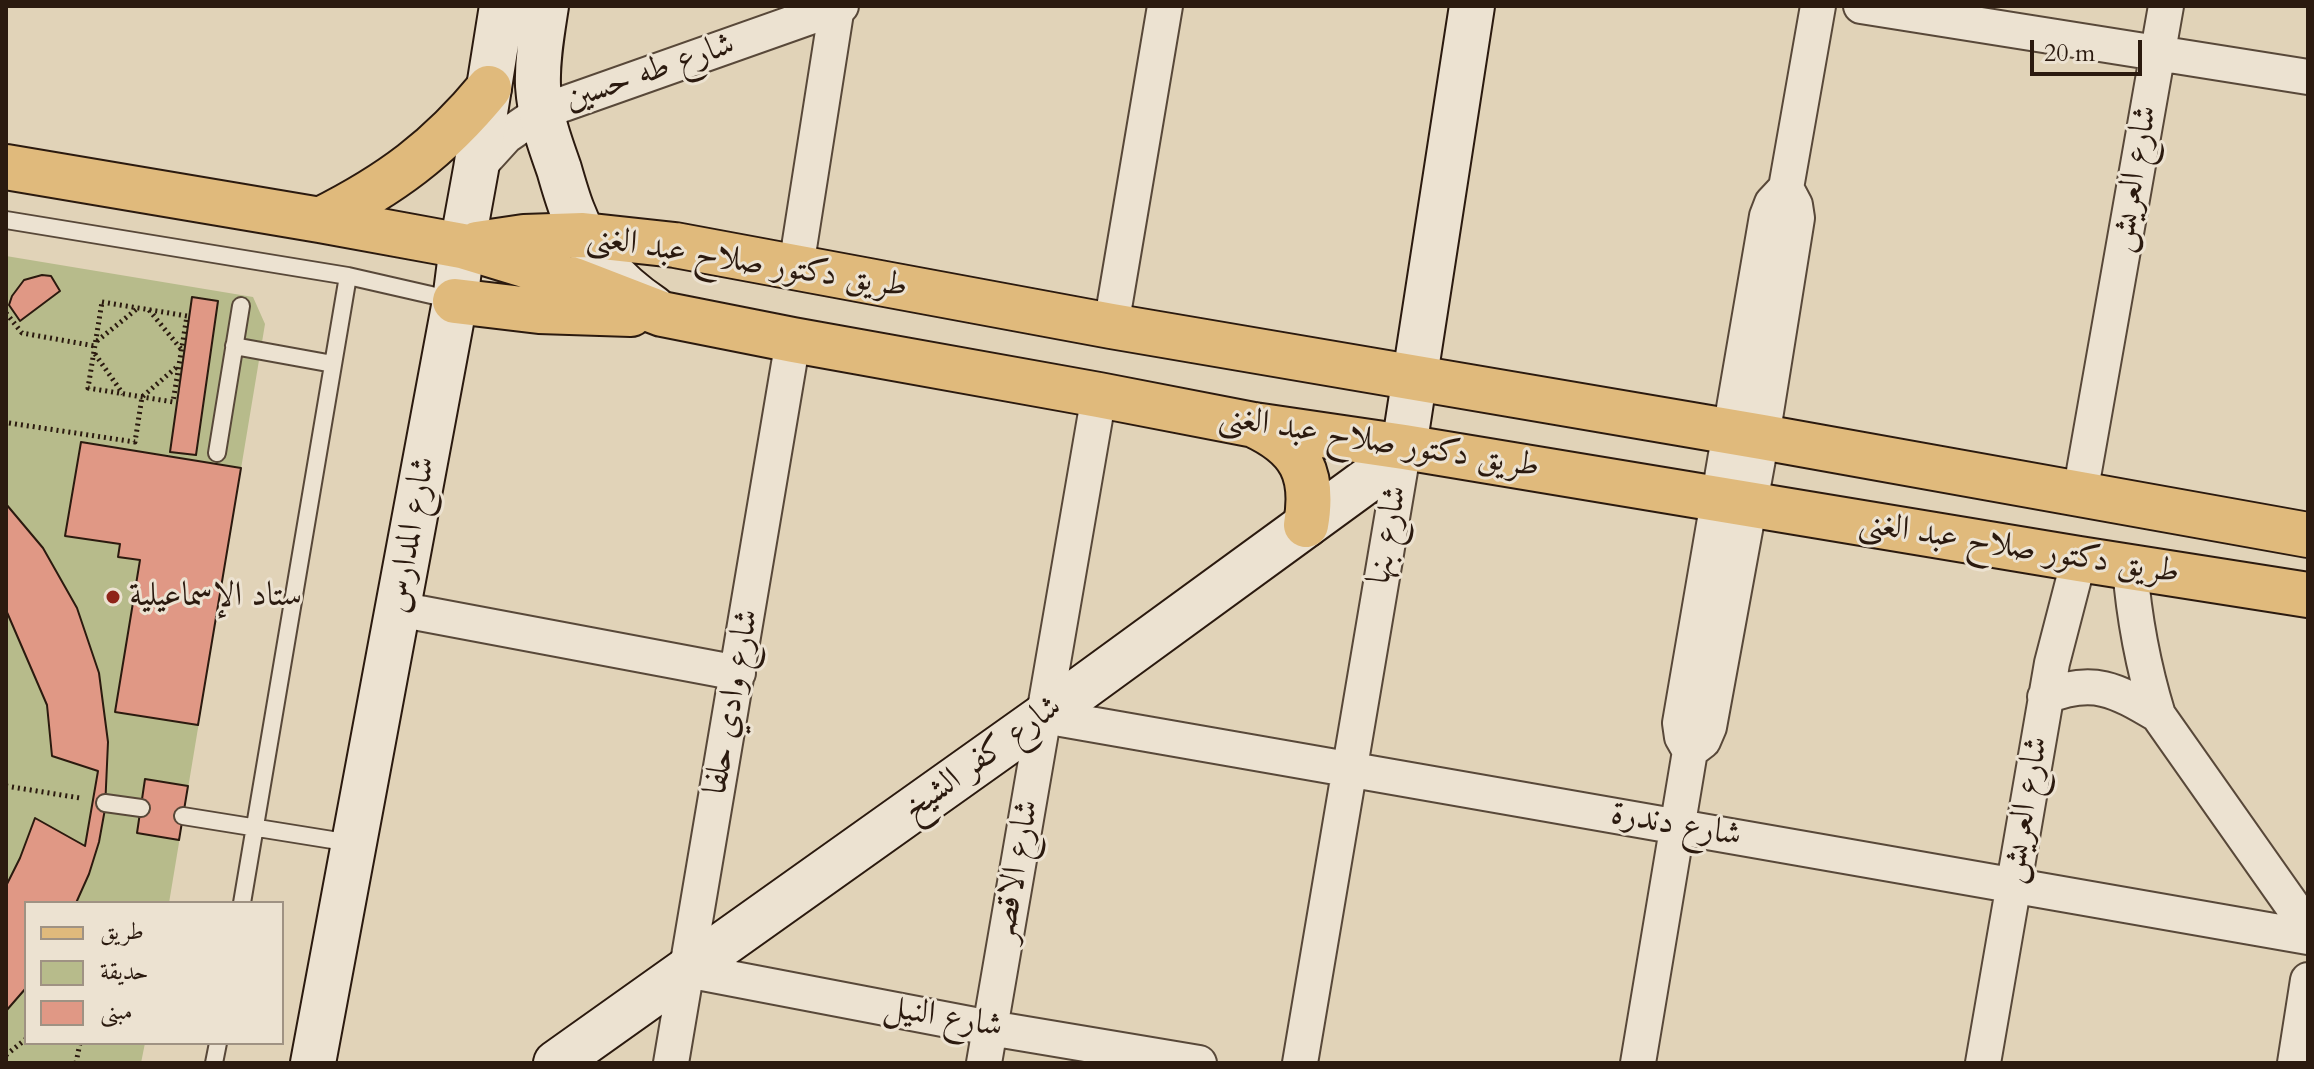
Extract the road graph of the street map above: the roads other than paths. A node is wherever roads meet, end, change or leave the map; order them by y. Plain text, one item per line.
1 (502, 6) edge
2 (546, 6) edge
3 (838, 6) edge
4 (1165, 6) edge
5 (1472, 6) edge
6 (1818, 6) edge
7 (1861, 6) edge
8 (2166, 6) edge
9 (2158, 53) junction
10 (2308, 77) edge
11 (489, 88) junction
12 (541, 112) junction
13 (6, 167) edge
14 (476, 169) junction
15 (6, 220) edge
16 (320, 220) junction
17 (583, 235) junction
18 (462, 246) junction
19 (796, 267) junction
20 (348, 276) junction
21 (455, 301) junction
22 (241, 306) dead end
23 (662, 314) junction
24 (1111, 326) junction
25 (793, 340) junction
26 (234, 346) junction
27 (333, 364) junction
28 (1415, 377) junction
29 (1099, 395) junction
30 (1254, 425) junction
31 (1746, 434) junction
32 (1404, 447) junction
33 (217, 453) dead end
34 (2080, 494) junction
35 (1734, 501) junction
36 (1306, 525) junction
37 (2308, 535) edge
38 (2079, 559) junction
39 (2130, 567) junction
40 (2308, 595) edge
41 (398, 609) junction
42 (738, 673) junction
43 (2045, 697) junction
44 (2158, 715) junction
45 (1044, 716) junction
46 (1349, 769) junction
47 (99, 802) road end
48 (141, 808) dead end
49 (183, 816) dead end
50 (1677, 826) junction
51 (254, 828) junction
52 (355, 843) junction
53 (2013, 884) junction
54 (242, 901) edge
55 (2308, 928) edge
56 (2308, 937) edge
57 (687, 970) junction
58 (329, 976) junction
59 (2308, 980) edge
60 (990, 1028) junction
61 (313, 1063) edge
62 (338, 1063) edge
63 (556, 1063) edge
64 (671, 1063) edge
65 (984, 1063) edge
66 (1199, 1063) edge
67 (1300, 1063) edge
68 (1638, 1063) edge
69 (1983, 1063) edge
70 (2295, 1063) edge

1 - 11 main road, شارع المدارس
2 - 12 main road
3 - 12 street, شارع طه حسين
3 - 19 street
4 - 24 street
5 - 28 main road, شارع بنها
6 - 31 street
7 - 9 street
8 - 9 street, شارع العريش
9 - 10 street
9 - 34 street, شارع العريش
11 - 14 main road, شارع المدارس
11 - 16 main road
12 - 14 street, شارع طه حسين
12 - 17 main road
13 - 16 main road, طريق دكتور صلاح عبد الغنى
14 - 18 main road, شارع المدارس
15 - 20 lane
16 - 18 main road, طريق دكتور صلاح عبد الغنى
17 - 18 main road, طريق دكتور صلاح عبد الغنى
17 - 19 main road, طريق دكتور صلاح عبد الغنى
17 - 23 main road
18 - 21 main road, شارع المدارس
18 - 23 main road, طريق دكتور صلاح عبد الغنى
19 - 24 main road, طريق دكتور صلاح عبد الغنى
20 - 21 lane
20 - 27 lane
21 - 23 main road
21 - 41 main road, شارع المدارس
22 - 26 lane
23 - 25 main road, طريق دكتور صلاح عبد الغنى
24 - 28 main road, طريق دكتور صلاح عبد الغنى
25 - 29 main road, طريق دكتور صلاح عبد الغنى
25 - 42 street, شارع وادي حلفا
26 - 27 lane
26 - 33 lane
27 - 51 lane
28 - 31 main road, طريق دكتور صلاح عبد الغنى
28 - 32 main road, شارع بنها
29 - 30 main road, طريق دكتور صلاح عبد الغنى
29 - 45 street, شارع الاقصر
30 - 32 main road, طريق دكتور صلاح عبد الغنى
30 - 36 main road
31 - 34 main road, طريق دكتور صلاح عبد الغنى
31 - 35 street
32 - 35 main road, طريق دكتور صلاح عبد الغنى
32 - 36 main road, شارع كفر الشيخ
32 - 46 street, شارع بنها
34 - 37 main road, طريق دكتور صلاح عبد الغنى
35 - 38 main road, طريق دكتور صلاح عبد الغنى
35 - 50 street
36 - 45 main road, شارع كفر الشيخ
38 - 39 main road, طريق دكتور صلاح عبد الغنى
38 - 43 street, شارع العريش
39 - 40 main road, طريق دكتور صلاح عبد الغنى
39 - 44 street
41 - 42 street
41 - 52 main road, شارع المدارس
42 - 57 street, شارع وادي حلفا
43 - 44 street
43 - 53 street, شارع العريش
44 - 55 street
45 - 46 street, شارع دندرة
45 - 57 main road, شارع كفر الشيخ
45 - 60 street, شارع الاقصر
46 - 50 street, شارع دندرة
46 - 67 street, شارع بنها
47 - 48 lane
49 - 51 lane
50 - 53 street, شارع دندرة
50 - 68 street
51 - 52 lane
51 - 54 lane
52 - 58 main road, شارع المدارس
53 - 56 street, شارع دندرة
53 - 69 street, شارع العريش
57 - 60 street, شارع النيل
57 - 63 main road, شارع كفر الشيخ
57 - 64 street, شارع وادي حلفا
58 - 61 main road, شارع المدارس
58 - 62 main road
59 - 70 street
60 - 65 street, شارع الاقصر
60 - 66 street, شارع النيل

